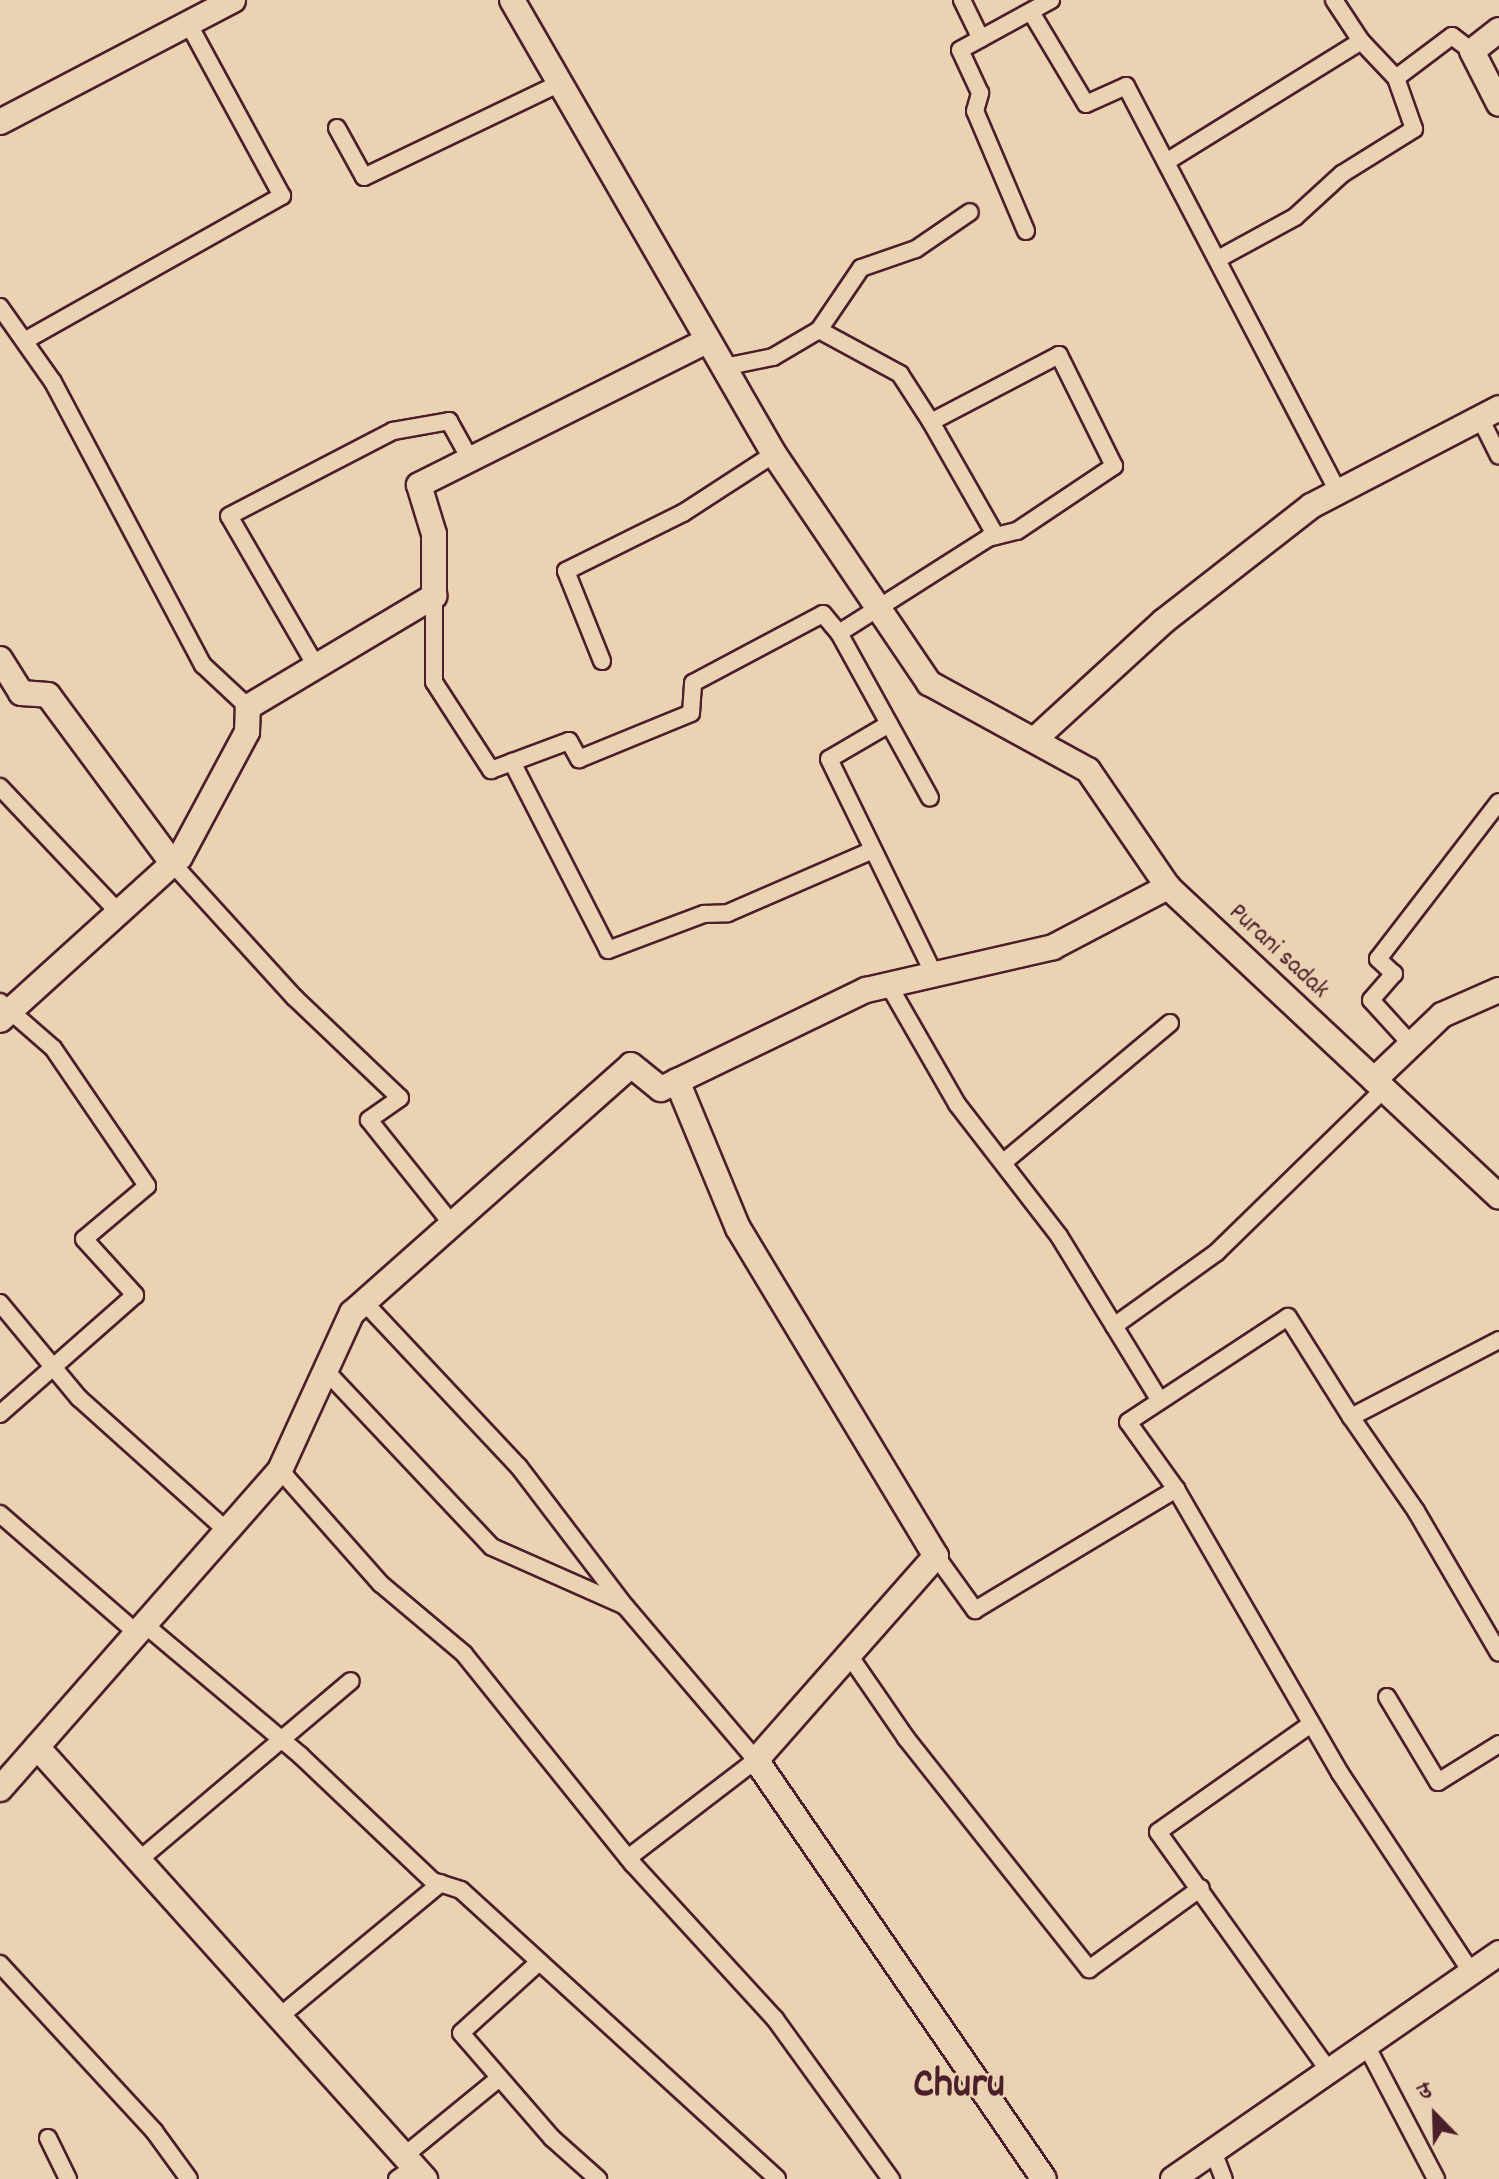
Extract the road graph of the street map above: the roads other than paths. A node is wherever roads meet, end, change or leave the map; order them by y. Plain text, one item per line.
1 (233, 0) edge
2 (512, 0) edge
3 (962, 0) edge
4 (1051, 0) edge
5 (1334, 0) edge
6 (1031, 12) junction
7 (188, 23) junction
8 (1499, 30) edge
9 (981, 39) junction
10 (1361, 41) junction
11 (1472, 51) junction
12 (1396, 78) junction
13 (560, 83) junction
14 (1499, 104) edge
15 (0, 122) edge
16 (337, 128) dead end
17 (1166, 162) junction
18 (970, 212) dead end
19 (1026, 231) dead end
20 (1218, 259) junction
21 (0, 307) edge
22 (819, 330) junction
23 (26, 340) junction
24 (708, 340) junction
25 (724, 367) junction
26 (1489, 413) edge
27 (931, 422) junction
28 (774, 454) junction
29 (1499, 456) edge
30 (470, 459) junction
31 (1337, 489) junction
32 (996, 536) junction
33 (434, 596) junction
34 (878, 608) junction
35 (839, 633) junction
36 (0, 659) edge
37 (602, 661) dead end
38 (316, 666) junction
39 (248, 707) junction
40 (889, 724) junction
41 (1034, 740) junction
42 (512, 762) junction
43 (0, 787) edge
44 (930, 798) dead end
45 (1499, 802) edge
46 (873, 850) junction
47 (173, 864) junction
48 (1168, 887) junction
49 (119, 913) junction
50 (934, 974) junction
51 (888, 984) junction
52 (1499, 990) edge
53 (3, 1011) edge
54 (1170, 1023) dead end
55 (1410, 1043) junction
56 (677, 1081) junction
57 (1379, 1084) junction
58 (1005, 1161) junction
59 (1499, 1197) edge
60 (452, 1224) junction
61 (364, 1302) junction
62 (0, 1303) edge
63 (1114, 1326) junction
64 (1499, 1340) edge
65 (52, 1366) junction
66 (325, 1370) junction
67 (1160, 1401) junction
68 (0, 1414) edge
69 (1351, 1417) junction
70 (280, 1470) junction
71 (1176, 1489) junction
72 (0, 1514) edge
73 (227, 1531) junction
74 (936, 1556) junction
75 (625, 1606) junction
76 (140, 1628) junction
77 (1499, 1653) edge
78 (849, 1655) junction
79 (351, 1681) dead end
80 (1387, 1697) dead end
81 (1311, 1724) junction
82 (286, 1742) junction
83 (1499, 1744) edge
84 (37, 1747) junction
85 (756, 1760) junction
86 (0, 1789) edge
87 (628, 1858) junction
88 (139, 1860) junction
89 (441, 1883) junction
90 (1201, 1888) junction
91 (1499, 1953) edge
92 (539, 1962) junction
93 (0, 1964) edge
94 (1471, 1972) junction
95 (279, 2017) junction
96 (1366, 2045) junction
97 (1329, 2071) junction
98 (498, 2079) junction
99 (48, 2138) dead end
100 (1213, 2151) junction
101 (410, 2170) edge
102 (68, 2179) edge
103 (189, 2179) edge
104 (598, 2179) edge
105 (777, 2179) edge
106 (891, 2179) edge
107 (1044, 2179) edge
108 (1173, 2179) edge
109 (1224, 2179) edge
110 (1436, 2179) edge

1 - 7 street
2 - 13 street, Purani sadak
3 - 9 street
4 - 6 street
5 - 10 street
6 - 9 street
6 - 17 street
7 - 15 street
7 - 23 street
8 - 11 street
9 - 19 street
10 - 12 street
10 - 17 street
11 - 12 street
11 - 14 street
12 - 20 street
13 - 16 street
13 - 24 street, Purani sadak
17 - 20 street
18 - 22 street
20 - 31 street
21 - 23 street
22 - 25 street
22 - 27 street
23 - 39 street
24 - 25 street, Purani sadak
24 - 30 street
25 - 28 street, Purani sadak
26 - 29 street
26 - 31 street
27 - 32 street
27 - 32 street
28 - 34 street, Purani sadak
28 - 37 street
30 - 33 street
30 - 38 street
31 - 41 street
32 - 34 street
33 - 38 street
33 - 42 street
34 - 35 street
34 - 41 street, Purani sadak
35 - 40 street
35 - 42 street
36 - 47 street
38 - 39 street
39 - 47 street
40 - 44 street
40 - 46 street
41 - 48 street, Purani sadak
42 - 46 street
43 - 49 street
45 - 55 street
46 - 50 street
47 - 49 street
47 - 60 street
48 - 50 street
48 - 57 street, Purani sadak
49 - 53 street
50 - 51 street
51 - 56 street
51 - 58 street
52 - 55 street
53 - 65 street
54 - 58 street
55 - 57 street
56 - 60 street
56 - 74 street
57 - 59 street, Purani sadak
57 - 63 street
58 - 63 street
60 - 61 street
61 - 66 street
61 - 75 street
62 - 65 street
63 - 67 street
64 - 69 street
65 - 68 street
65 - 73 street
66 - 70 street
66 - 75 street
67 - 69 street
67 - 71 street
69 - 77 street
70 - 73 street
70 - 87 street
71 - 74 street
71 - 81 street
72 - 76 street
73 - 76 street
74 - 78 street
75 - 85 street
76 - 82 street
76 - 84 street
78 - 85 street
78 - 90 street
79 - 82 street
80 - 83 street
81 - 90 street
81 - 94 street
82 - 88 street
82 - 89 street
84 - 86 street
84 - 88 street
85 - 87 street
85 - 107 street
87 - 106 street
88 - 95 street
89 - 92 street
89 - 95 street
90 - 97 street
91 - 94 street
92 - 98 street
92 - 105 street
93 - 103 street
94 - 96 street
95 - 101 street
96 - 97 street
96 - 110 street
97 - 100 street
98 - 101 street
98 - 104 street
99 - 102 street
100 - 108 street
100 - 109 street

